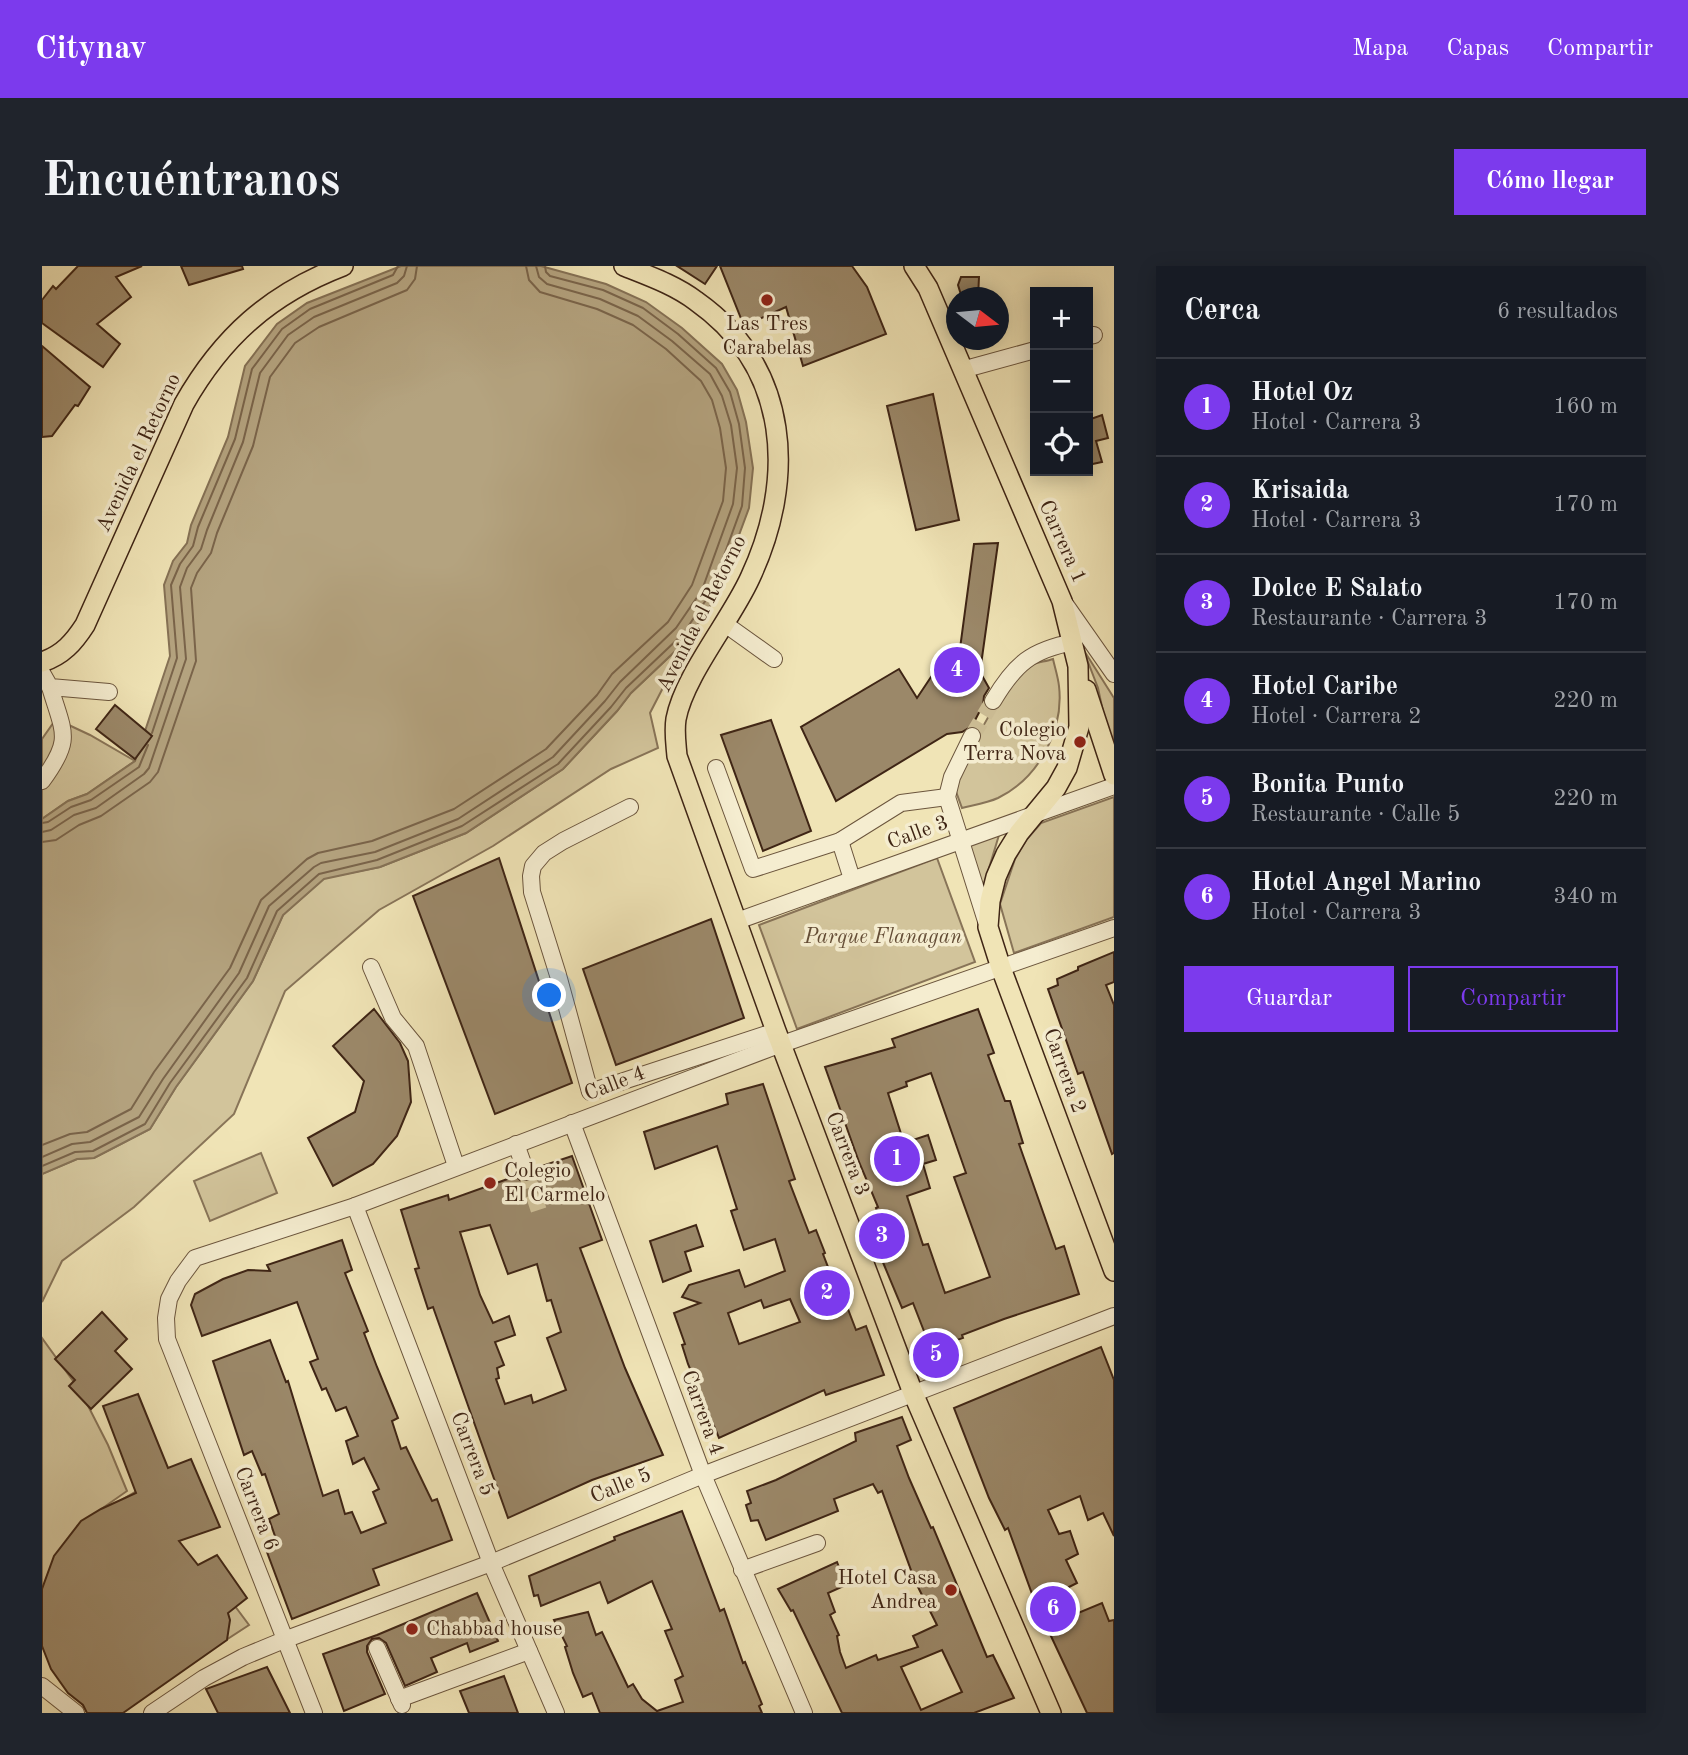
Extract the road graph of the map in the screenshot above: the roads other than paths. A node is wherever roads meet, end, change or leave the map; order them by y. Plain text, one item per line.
1 (343, 266) edge
2 (624, 266) edge
3 (914, 266) edge
4 (1030, 351) edge
5 (962, 370) junction
6 (1062, 600) junction
7 (725, 624) junction
8 (1074, 642) junction
9 (774, 659) dead end
10 (42, 662) edge
11 (1079, 666) junction
12 (1114, 674) edge
13 (46, 680) edge
14 (109, 692) dead end
15 (993, 701) tunnel mouth
16 (676, 720) joint
17 (972, 736) tunnel mouth
18 (716, 768) dead end
19 (1114, 775) edge
20 (42, 781) edge
21 (1114, 786) edge
22 (947, 797) junction
23 (630, 807) dead end
24 (1035, 814) junction
25 (840, 841) junction
26 (961, 841) junction
27 (852, 879) junction
28 (737, 921) junction
29 (988, 927) junction
30 (1114, 928) edge
31 (371, 967) dead end
32 (1001, 968) junction
33 (779, 1038) junction
34 (624, 1080) junction
35 (631, 1101) junction
36 (572, 1123) junction
37 (516, 1144) junction
38 (456, 1167) junction
39 (526, 1172) tunnel mouth
40 (355, 1206) junction
41 (1114, 1270) edge
42 (1114, 1316) edge
43 (166, 1318) joint
44 (913, 1394) junction
45 (703, 1475) junction
46 (817, 1543) dead end
47 (491, 1563) junction
48 (743, 1570) junction
49 (284, 1640) junction
50 (377, 1648) dead end
51 (529, 1651) junction
52 (42, 1686) edge
53 (402, 1706) edge
54 (76, 1713) edge
55 (152, 1713) edge
56 (314, 1713) edge
57 (386, 1713) edge
58 (556, 1713) edge
59 (804, 1713) edge
60 (1051, 1713) edge

1 - 10 main road, Avenida el Retorno
2 - 7 main road, Avenida el Retorno
3 - 5 main road, Carrera 1
4 - 5 street
5 - 6 main road, Carrera 1
6 - 8 main road, Carrera 2
6 - 12 street, Carrera 1
7 - 9 street
7 - 16 main road, Avenida el Retorno
8 - 11 main road, Carrera 2
8 - 15 street
11 - 19 main road
11 - 24 main road, Carrera 2
13 - 14 street
13 - 20 street
16 - 28 main road, Carrera 3
17 - 22 street
18 - 25 street
21 - 24 street, Calle 3
22 - 25 street
22 - 26 street, Carrera 2
23 - 34 street
24 - 26 street, Calle 3
24 - 29 main road, Carrera 2
25 - 27 street
26 - 27 street, Calle 3
26 - 29 street, Carrera 2
27 - 28 street, Calle 3
28 - 33 main road, Carrera 3
29 - 32 main road, Carrera 2
30 - 32 street, Calle 4
31 - 38 street
32 - 33 street, Calle 4
32 - 41 main road, Carrera 2
33 - 34 street
33 - 35 street, Calle 4
33 - 44 main road, Carrera 3
34 - 35 street
35 - 36 street, Calle 4
36 - 37 street, Calle 4
36 - 45 street, Carrera 4
37 - 38 street, Calle 4
37 - 39 street
38 - 40 street, Calle 4
40 - 43 street, Calle 4
40 - 47 street, Carrera 5
42 - 44 street, Calle 5
43 - 49 street, Carrera 6
44 - 45 street, Calle 5
44 - 60 main road, Carrera 3
45 - 47 street, Calle 5
45 - 48 street, Carrera 4
46 - 48 street
47 - 49 street, Calle 5
47 - 51 street, Carrera 5
48 - 59 street, Carrera 4
49 - 55 street, Calle 5
49 - 56 street, Carrera 6
50 - 53 street
51 - 53 street
51 - 58 street, Carrera 5
52 - 54 street
53 - 57 street

